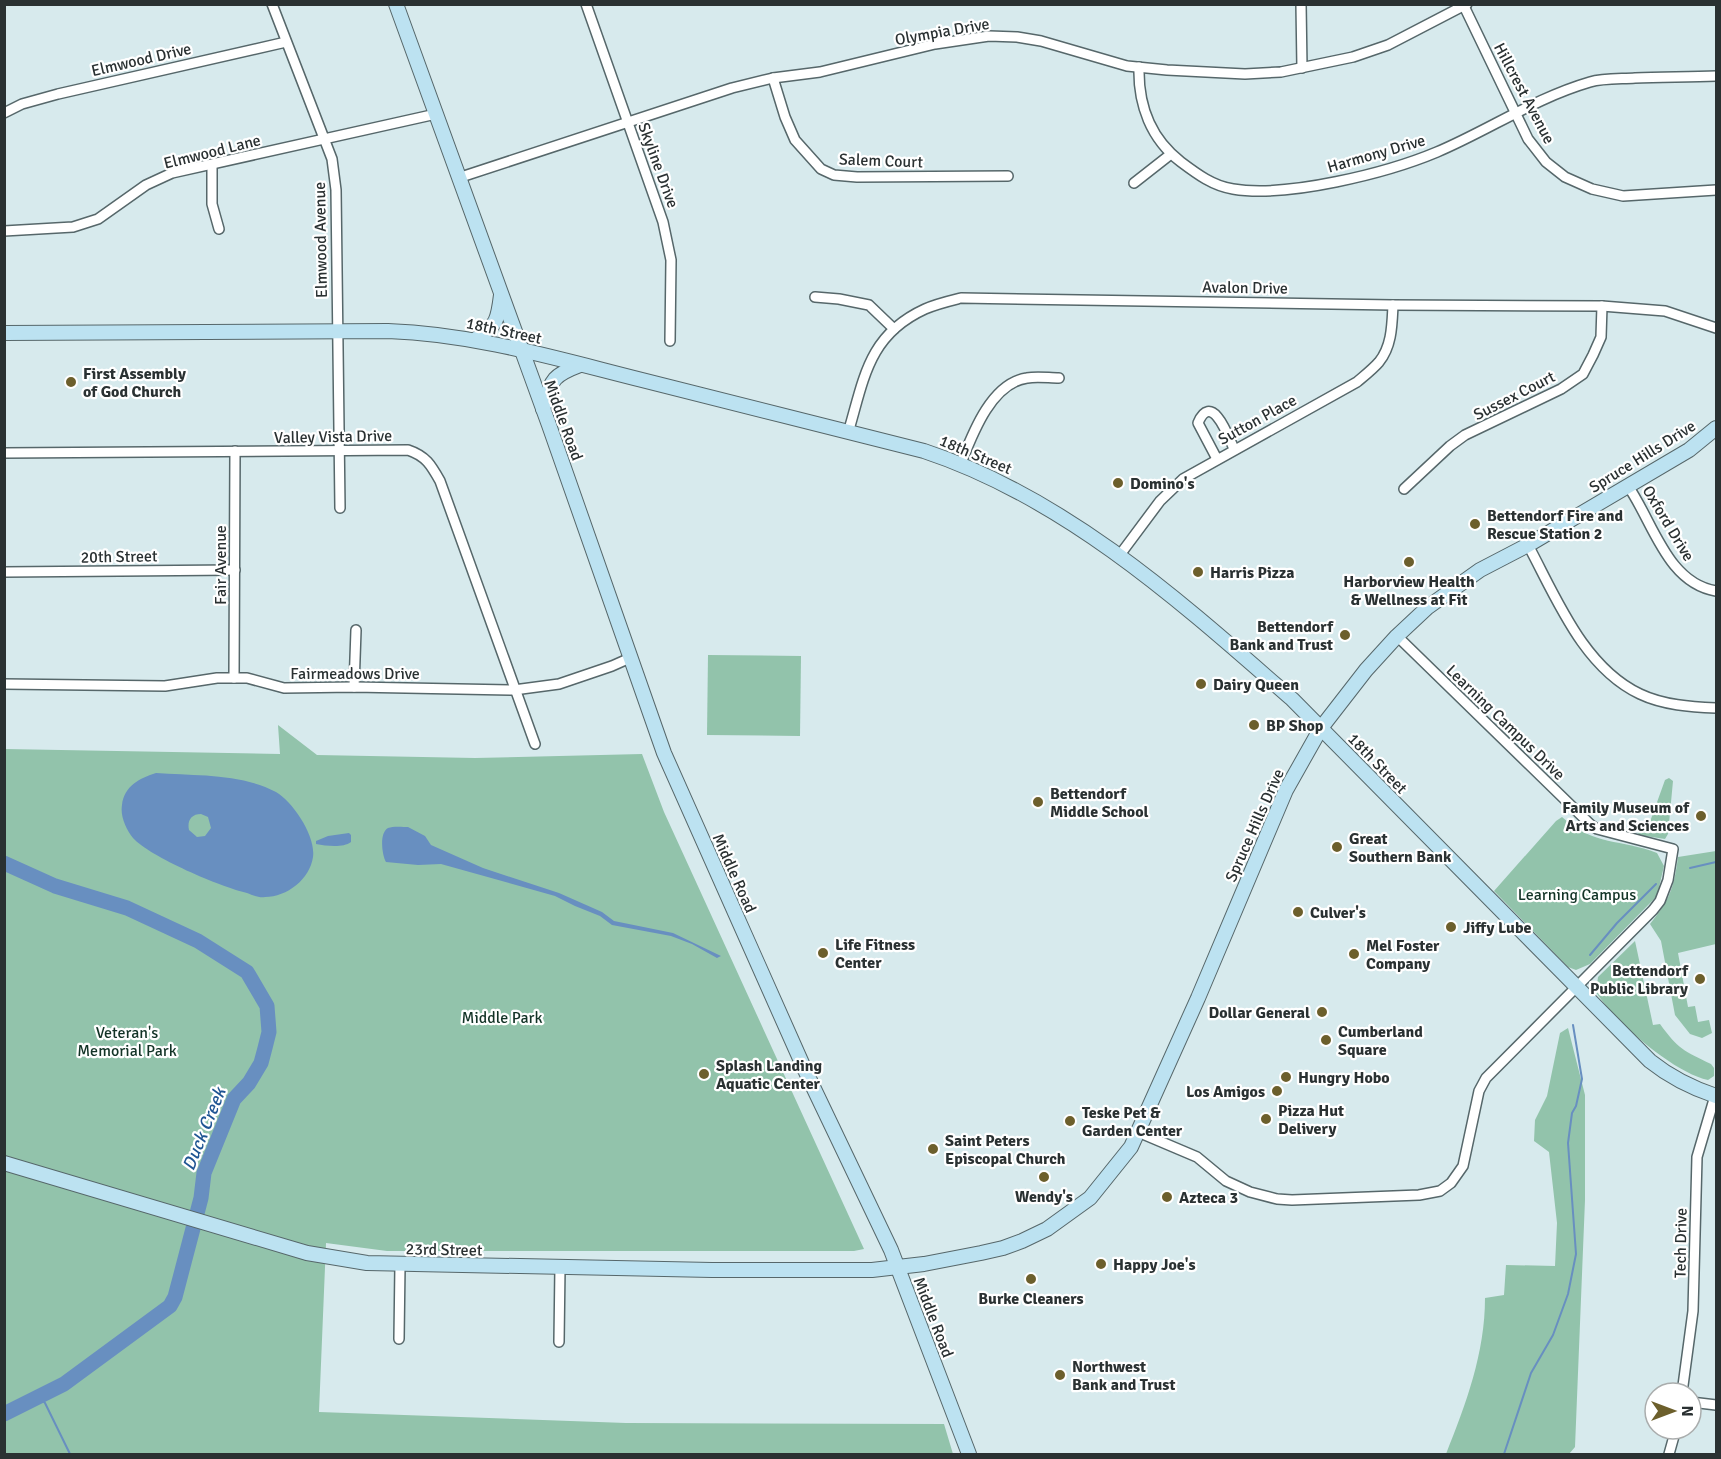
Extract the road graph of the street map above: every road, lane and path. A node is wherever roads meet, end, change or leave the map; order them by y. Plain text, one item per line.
1 (272, 4) edge
2 (396, 4) edge
3 (586, 4) edge
4 (1301, 4) edge
5 (1465, 5) edge
6 (286, 42) junction
7 (1139, 67) junction
8 (1302, 68) junction
9 (1716, 76) edge
10 (773, 78) junction
11 (4, 112) edge
12 (1515, 112) junction
13 (436, 114) junction
14 (628, 124) junction
15 (324, 141) junction
16 (1171, 154) junction
17 (212, 166) junction
18 (1008, 176) dead end
19 (458, 178) junction
20 (1134, 183) dead end
21 (1716, 190) edge
22 (219, 229) dead end
23 (4, 231) edge
24 (501, 293) junction
25 (815, 297) dead end
26 (1393, 305) junction
27 (1602, 306) junction
28 (1716, 328) edge
29 (894, 329) junction
30 (337, 331) junction
31 (4, 333) edge
32 (476, 339) junction
33 (670, 341) dead end
34 (522, 350) junction
35 (580, 364) junction
36 (1059, 378) dead end
37 (543, 409) junction
38 (1716, 428) edge
39 (848, 433) junction
40 (1234, 449) junction
41 (340, 450) junction
42 (235, 452) junction
43 (4, 453) edge
44 (1217, 459) junction
45 (961, 463) junction
46 (1628, 486) junction
47 (1404, 489) dead end
48 (340, 508) dead end
49 (1528, 545) junction
50 (1119, 556) junction
51 (235, 570) junction
52 (4, 572) edge
53 (1716, 591) edge
54 (356, 630) dead end
55 (1397, 636) junction
56 (630, 658) junction
57 (234, 678) junction
58 (4, 684) edge
59 (354, 687) junction
60 (514, 690) junction
61 (1716, 708) edge
62 (1321, 728) junction
63 (535, 744) dead end
64 (1578, 987) junction
65 (1716, 1096) edge
66 (1138, 1132) junction
67 (4, 1162) edge
68 (400, 1265) junction
69 (560, 1267) junction
70 (897, 1267) junction
71 (399, 1339) dead end
72 (559, 1342) dead end
73 (1684, 1381) edge
74 (969, 1455) edge

1 - 6 street, Elmwood Avenue
2 - 13 main road, Middle Road
3 - 14 street, Skyline Drive
4 - 8 street
5 - 8 street, Olympia Drive
5 - 12 street, Hillcrest Avenue
6 - 11 street, Elmwood Drive
6 - 15 street, Elmwood Avenue
7 - 8 street, Olympia Drive
7 - 10 street, Olympia Drive
7 - 16 street, Harmony Drive
9 - 12 street, Harmony Drive
10 - 14 street, Olympia Drive
10 - 18 street, Salem Court
12 - 16 street, Harmony Drive
12 - 21 street, Hillcrest Avenue
13 - 15 street, Elmwood Lane
13 - 19 main road, Middle Road
14 - 19 street, Olympia Drive
14 - 33 street, Skyline Drive
15 - 17 street, Elmwood Lane
15 - 30 street, Elmwood Avenue
16 - 20 street
17 - 22 street
17 - 23 street, Elmwood Lane
19 - 24 main road, Middle Road
24 - 32 main road, Middle Road
24 - 34 main road, Middle Road
25 - 29 street
26 - 27 street, Avalon Drive
26 - 29 street, Avalon Drive
26 - 40 street, Sutton Place
27 - 28 street, Avalon Drive
27 - 47 street, Sussex Court
29 - 39 street, Avalon Drive
30 - 31 main road, 18th Street
30 - 32 main road, 18th Street
30 - 41 street, Elmwood Avenue
32 - 34 main road, 18th Street
34 - 35 main road, 18th Street
34 - 37 main road, Middle Road
35 - 37 main road
35 - 39 main road, 18th Street
36 - 45 street
37 - 56 main road, Middle Road
38 - 46 main road, Spruce Hills Drive
39 - 45 main road, 18th Street
40 - 44 street, Sutton Place
40 - 44 street
41 - 42 street, Valley Vista Drive
41 - 48 street, Elmwood Avenue
41 - 60 street, Valley Vista Drive
42 - 43 street, Valley Vista Drive
42 - 51 street, Fair Avenue
44 - 50 street, Sutton Place
45 - 50 main road, 18th Street
46 - 49 main road, Spruce Hills Drive
46 - 53 street, Oxford Drive
49 - 55 main road, Spruce Hills Drive
49 - 61 street
50 - 62 main road, 18th Street
51 - 52 street, 20th Street
51 - 57 street, Fair Avenue
54 - 59 street
55 - 62 main road, Spruce Hills Drive
55 - 64 street, Learning Campus Drive
56 - 60 street, Fairmeadows Drive
56 - 70 main road, Middle Road
57 - 58 street, Fairmeadows Drive
57 - 59 street, Fairmeadows Drive
59 - 60 street, Fairmeadows Drive
60 - 63 street, Valley Vista Drive
62 - 64 main road, 18th Street
62 - 66 main road, Spruce Hills Drive
64 - 65 main road, 18th Street
64 - 66 street
65 - 73 street, Tech Drive
66 - 70 main road, Spruce Hills Drive
67 - 68 main road, 23rd Street
68 - 69 main road, 23rd Street
68 - 71 street
69 - 70 main road, 23rd Street
69 - 72 street
70 - 74 main road, Middle Road

